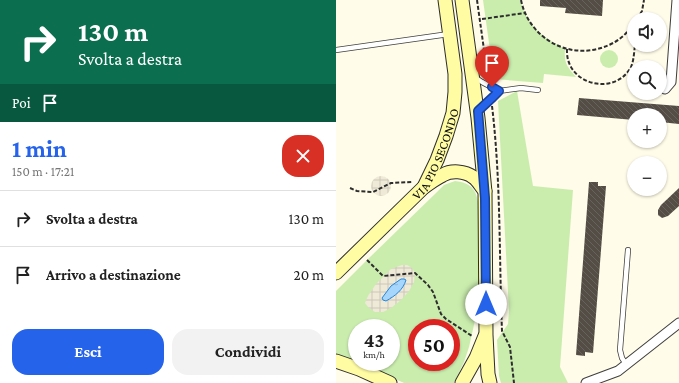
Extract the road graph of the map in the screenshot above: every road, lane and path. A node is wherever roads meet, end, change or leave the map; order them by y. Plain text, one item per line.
1 (445, 0) edge
2 (459, 0) edge
3 (462, 0) edge
4 (521, 0) edge
5 (644, 0) edge
6 (677, 0) edge
7 (641, 12) edge
8 (525, 13) junction
9 (482, 19) dead end
10 (627, 33) edge
11 (450, 34) junction
12 (567, 49) junction
13 (336, 50) edge
14 (634, 52) edge
15 (473, 75) junction
16 (667, 87) edge
17 (538, 90) dead end
18 (499, 91) junction
19 (478, 111) junction
20 (421, 184) junction
21 (350, 188) dead end
22 (485, 192) junction
23 (628, 250) dead end
24 (367, 260) dead end
25 (336, 273) edge
26 (679, 323) edge
27 (486, 335) junction
28 (472, 336) dead end
29 (336, 362) edge
30 (626, 364) junction
31 (390, 383) edge
32 (462, 383) edge
33 (490, 383) edge
34 (586, 383) edge

1 - 11 main road, VIA PIO SECONDO
2 - 11 main road
3 - 15 main road, VIA PIO SECONDO
4 - 8 path
5 - 7 path
6 - 16 street
8 - 9 path
8 - 12 path
10 - 12 path
11 - 13 lane
11 - 20 main road, VIA PIO SECONDO
12 - 14 path
15 - 18 lane
15 - 19 main road, VIA PIO SECONDO
17 - 18 lane
18 - 19 lane
19 - 22 main road, VIA PIO SECONDO
20 - 21 path
20 - 22 main road
20 - 25 main road, VIA PIO SECONDO
22 - 27 main road, VIA PIO SECONDO
23 - 30 lane
24 - 28 path
26 - 30 street
27 - 32 main road, VIA PIO SECONDO
27 - 33 main road, VIA PIO SECONDO
29 - 31 main road
30 - 34 street

